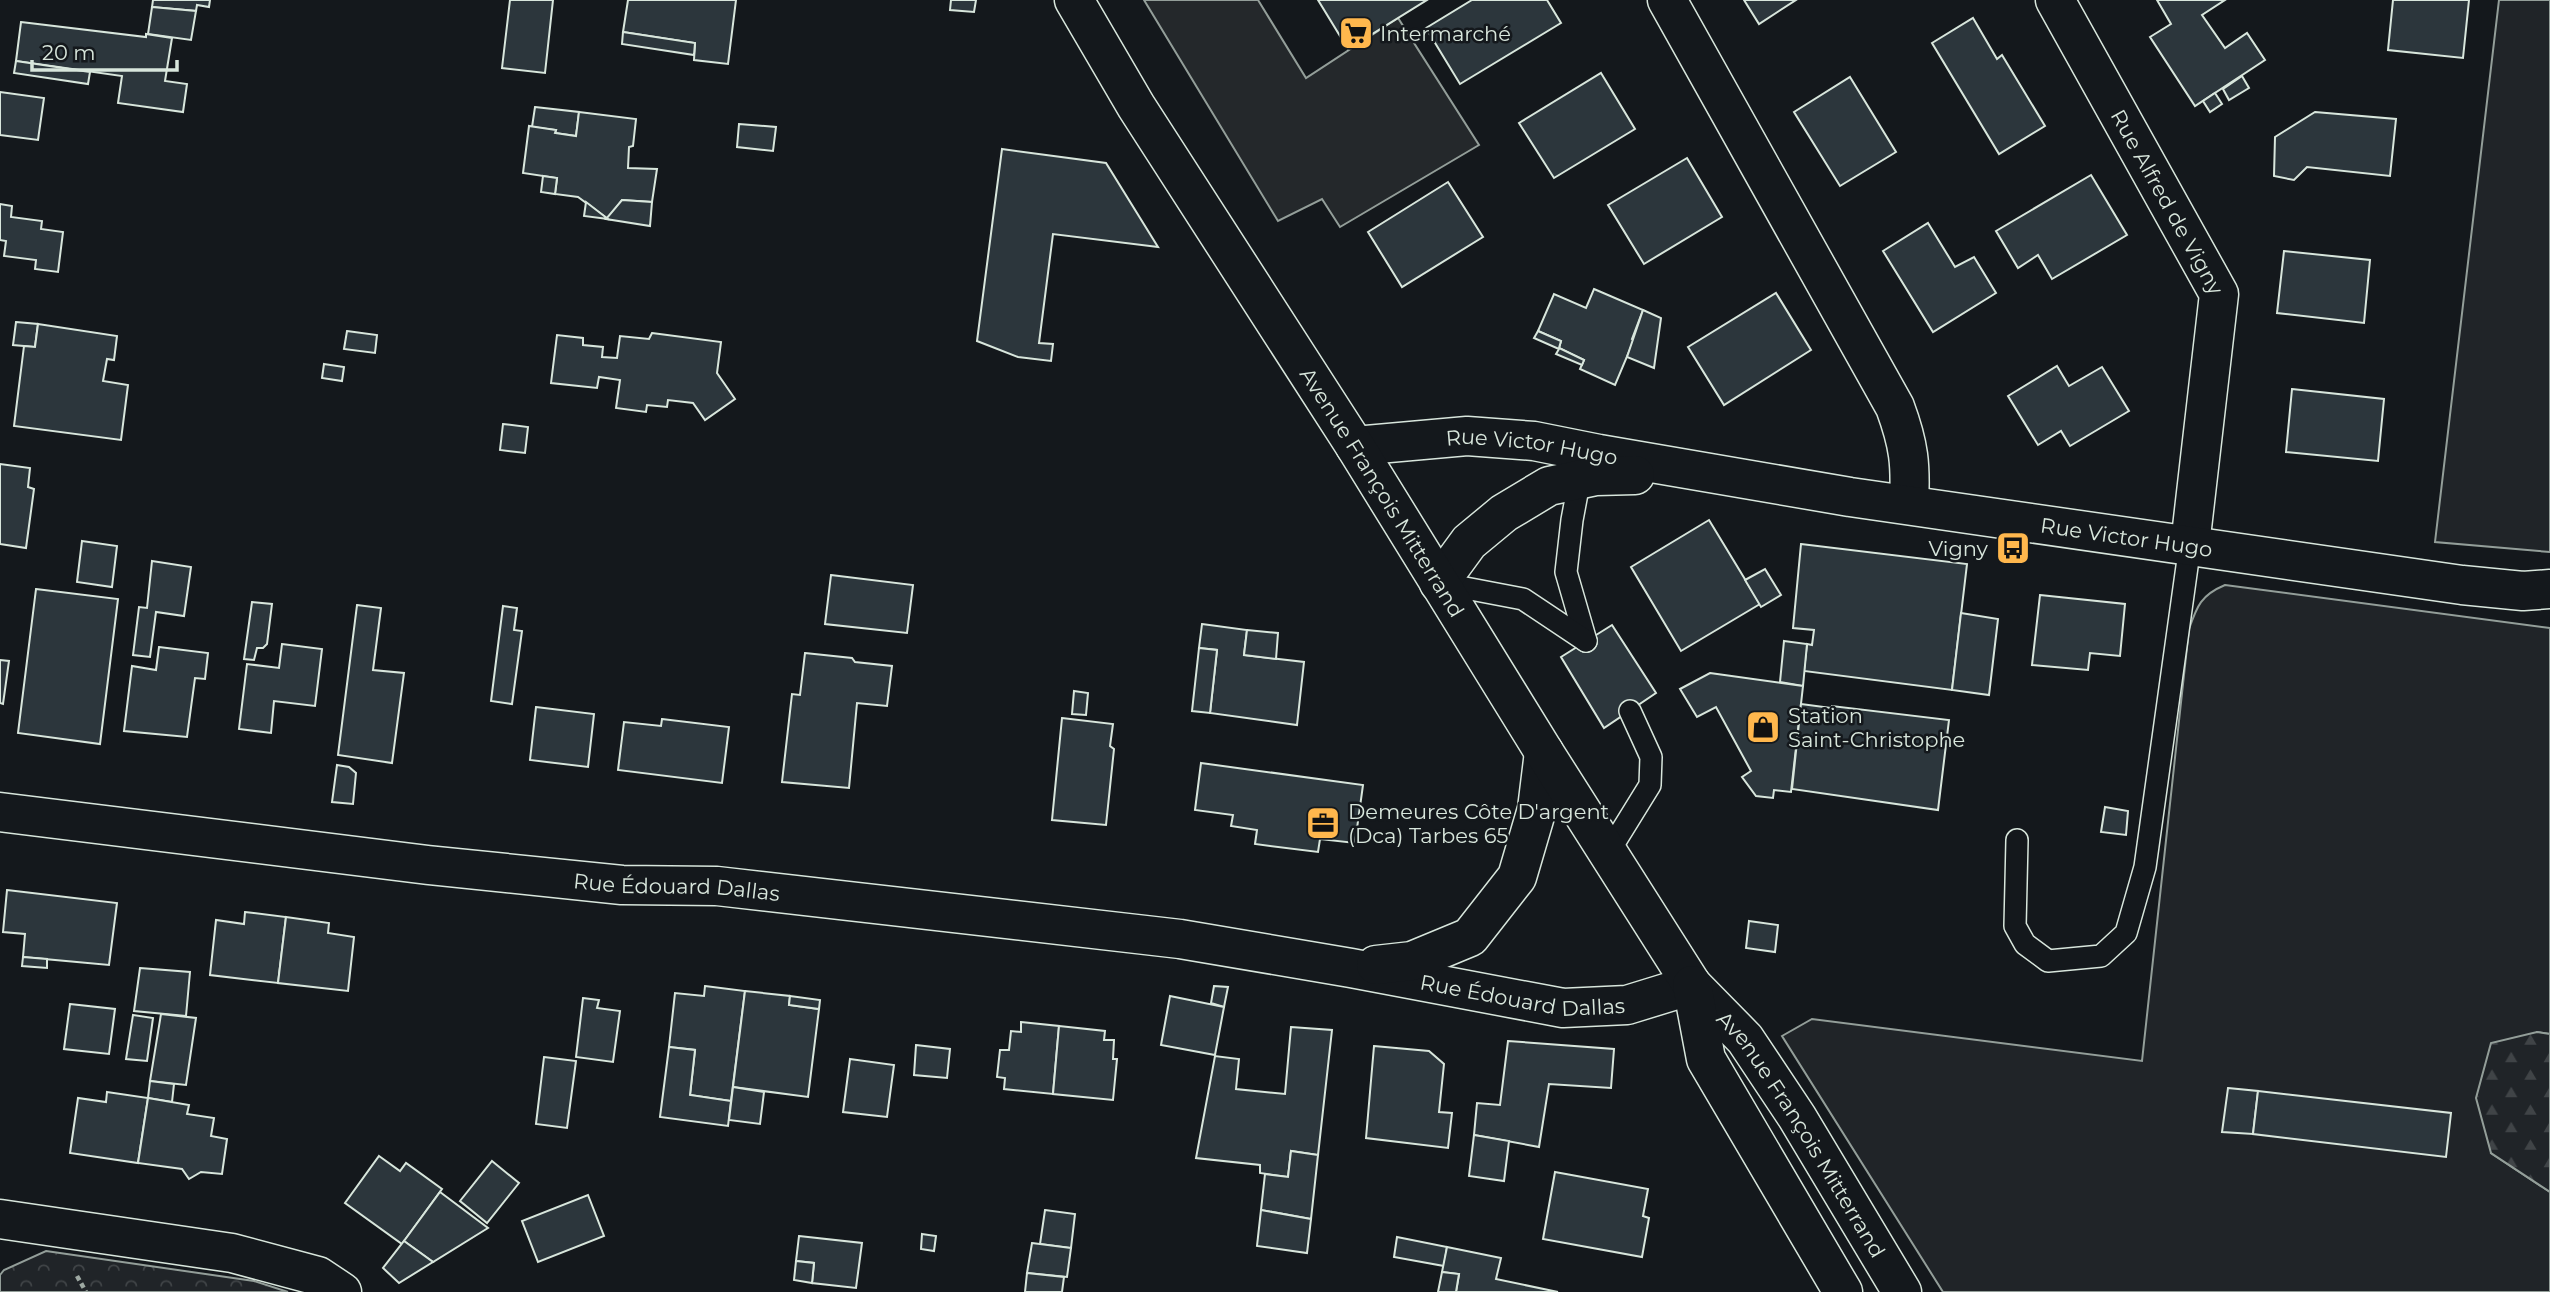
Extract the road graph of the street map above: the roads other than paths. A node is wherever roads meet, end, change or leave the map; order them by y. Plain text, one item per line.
1 (1073, 0) edge
2 (1667, 0) edge
3 (2055, 0) edge
4 (1355, 446) junction
5 (1582, 465) junction
6 (1909, 504) junction
7 (2190, 545) junction
8 (1439, 583) junction
9 (2550, 589) edge
10 (1630, 711) dead end
11 (1544, 752) junction
12 (0, 812) edge
13 (2017, 840) dead end
14 (1608, 853) junction
15 (1351, 968) junction
16 (1692, 985) junction
17 (0, 1219) edge
18 (342, 1292) edge
19 (1843, 1292) edge
20 (1902, 1292) edge

1 - 4 street, Avenue François Mitterrand
2 - 6 street
3 - 7 street, Rue Alfred de Vigny
4 - 5 street, Rue Victor Hugo
4 - 8 street, Avenue François Mitterrand
5 - 6 street, Rue Victor Hugo
5 - 8 street, Rue Victor Hugo
5 - 8 lane
6 - 7 street, Rue Victor Hugo
7 - 9 street, Rue Victor Hugo
7 - 13 lane
8 - 11 street, Avenue François Mitterrand
10 - 14 lane
11 - 14 street, Avenue François Mitterrand
11 - 15 street, Rue Édouard Dallas
12 - 15 street, Rue Édouard Dallas
14 - 16 street, Avenue François Mitterrand
15 - 16 street, Rue Édouard Dallas
16 - 19 street, Avenue François Mitterrand
16 - 20 street, Avenue François Mitterrand
17 - 18 street

